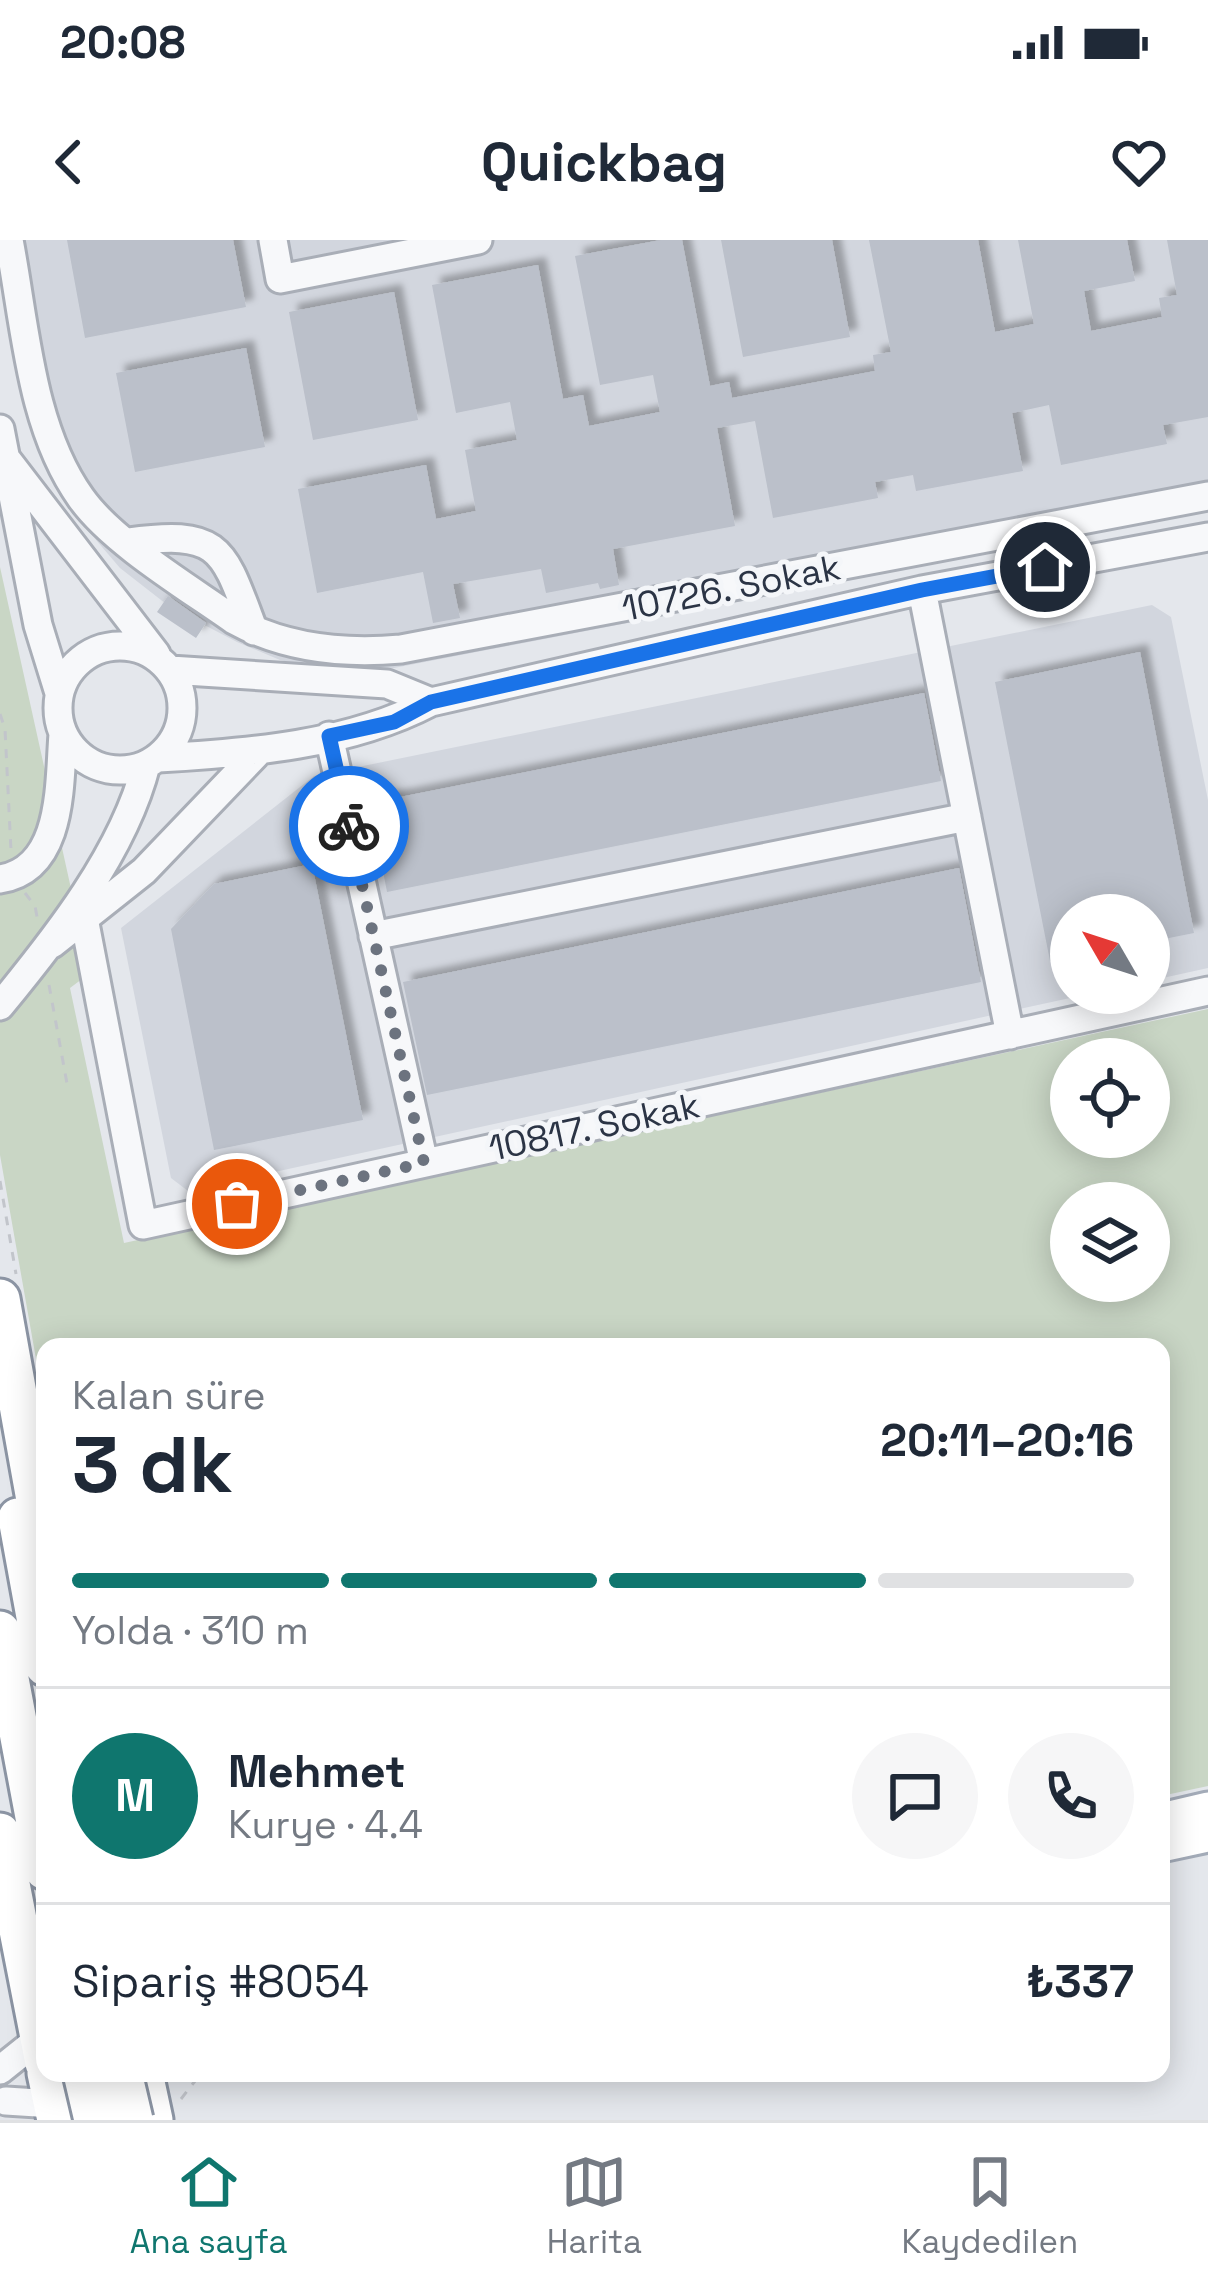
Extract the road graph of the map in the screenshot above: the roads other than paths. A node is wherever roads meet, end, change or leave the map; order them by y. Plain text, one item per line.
1 (9, 240) edge
2 (273, 240) edge
3 (478, 240) edge
4 (3, 443) edge
5 (1208, 496) edge
6 (1208, 537) edge
7 (128, 542) junction
8 (922, 590) junction
9 (254, 631) junction
10 (165, 665) junction
11 (59, 693) junction
12 (431, 702) junction
13 (63, 734) junction
14 (329, 736) junction
15 (260, 750) junction
16 (152, 762) junction
17 (967, 817) junction
18 (7, 878) edge
19 (84, 918) junction
20 (374, 936) junction
21 (47, 949) junction
22 (1208, 992) edge
23 (0, 1006) edge
24 (1010, 1035) junction
25 (424, 1163) junction
26 (0, 1298) edge
27 (0, 1418) edge
28 (36, 1500) edge
29 (36, 1616) edge
30 (0, 1631) edge
31 (1208, 1809) edge
32 (1170, 1818) edge
33 (36, 1822) edge
34 (0, 1833) edge
35 (1208, 1835) edge
36 (1170, 1843) edge
37 (36, 2012) edge
38 (0, 2070) edge
39 (36, 2072) edge
40 (39, 2082) edge
41 (57, 2082) edge
42 (85, 2082) edge
43 (134, 2082) edge
44 (141, 2082) edge
45 (147, 2082) edge
46 (6, 2101) dead end
47 (165, 2112) edge
48 (94, 2120) edge
49 (133, 2120) edge

1 - 7 street
2 - 3 street
4 - 10 street
4 - 11 street
5 - 9 street, 10726. Sokak
6 - 8 street
7 - 9 street
7 - 9 street
8 - 12 street
8 - 17 street
10 - 11 street
10 - 12 street
10 - 16 street
11 - 13 street
12 - 14 street
13 - 16 street
13 - 18 street
14 - 15 street
14 - 20 street
15 - 16 street
15 - 19 street
16 - 21 street
17 - 20 street
17 - 24 street
19 - 21 street
19 - 25 street, 10817. Sokak
20 - 25 street
21 - 23 street
22 - 24 street, 10817. Sokak
24 - 25 street, 10817. Sokak
26 - 28 highway
27 - 29 highway
30 - 33 highway
31 - 32 main road
34 - 37 highway
35 - 36 main road
38 - 39 street
40 - 46 street
41 - 43 main road
42 - 48 highway, bridge
44 - 49 highway, bridge
45 - 47 highway

